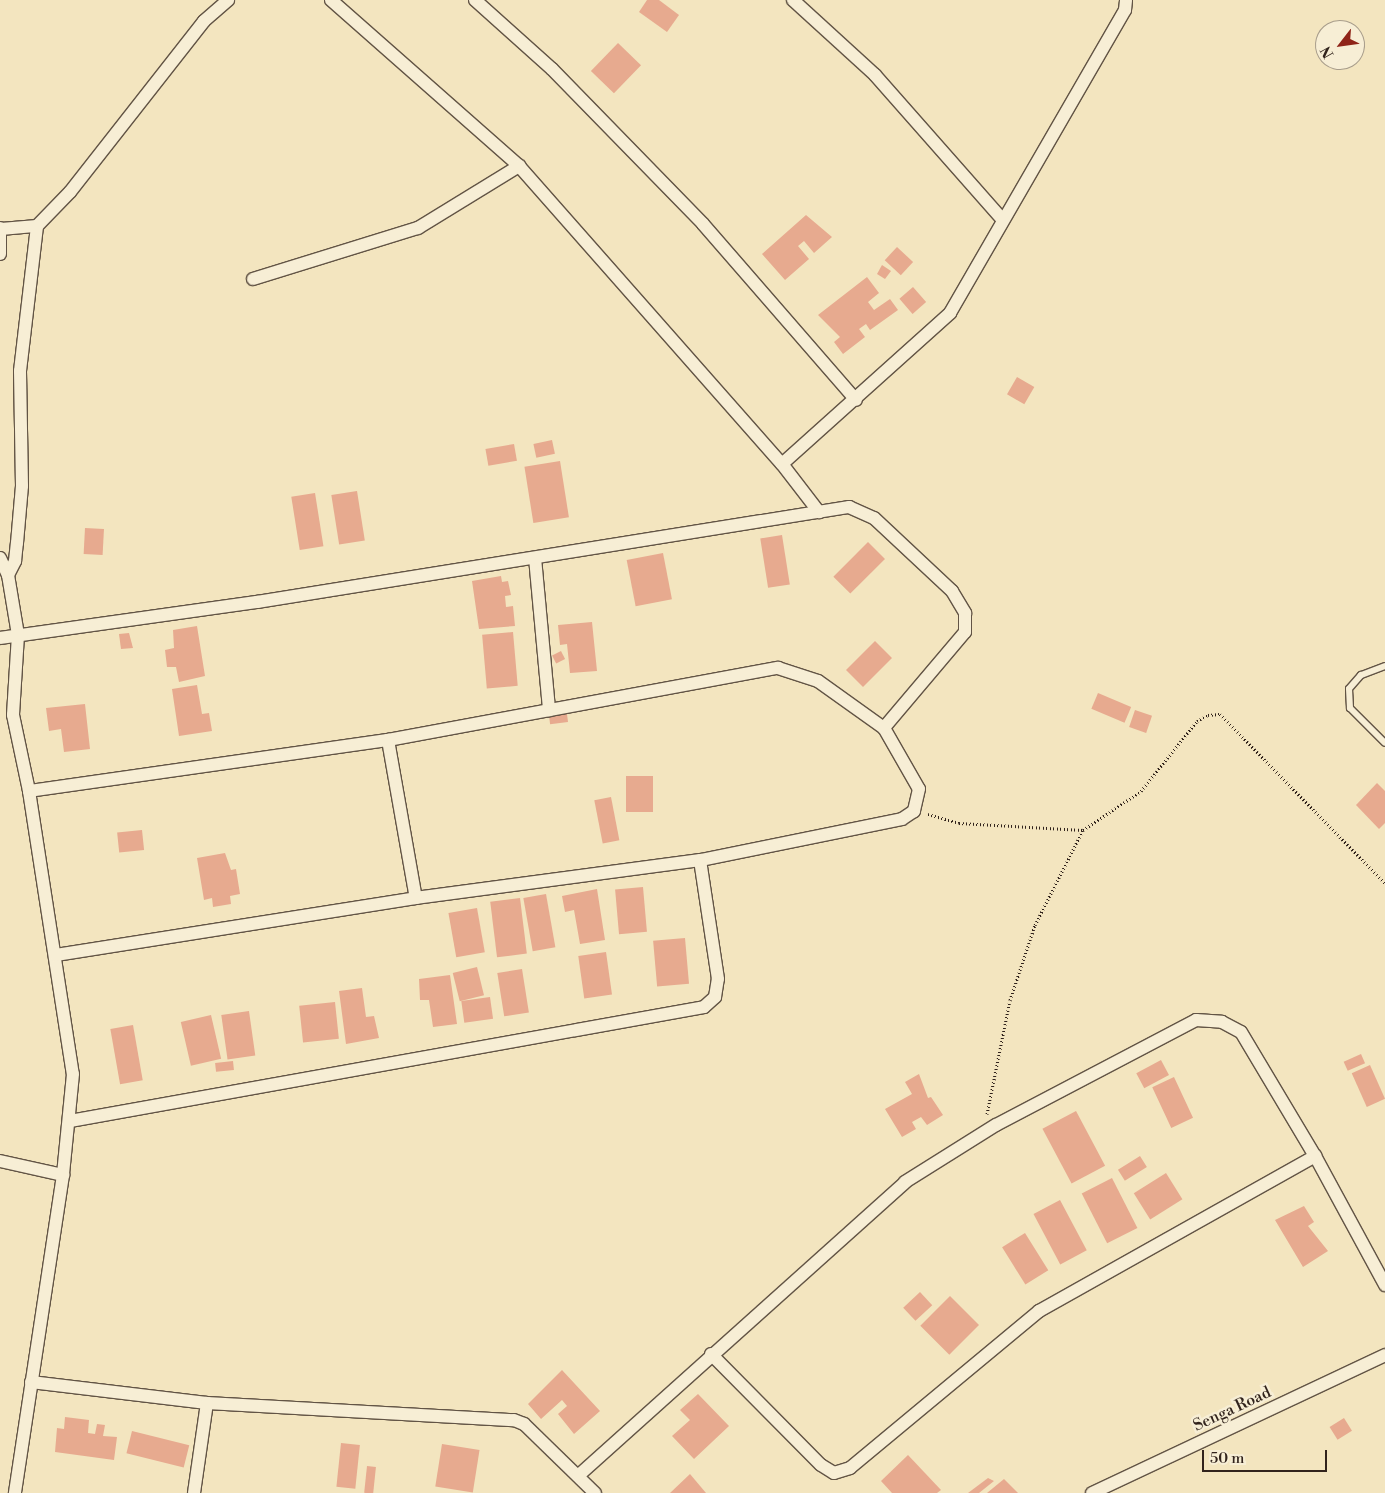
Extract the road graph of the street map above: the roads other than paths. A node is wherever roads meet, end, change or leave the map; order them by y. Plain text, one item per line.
1 (228, 0) edge
2 (331, 0) edge
3 (475, 0) edge
4 (793, 0) edge
5 (1126, 0) edge
6 (519, 166) junction
7 (1002, 219) junction
8 (37, 226) junction
9 (0, 228) edge
10 (0, 254) edge
11 (253, 279) dead end
12 (856, 400) junction
13 (782, 464) junction
14 (818, 512) junction
15 (0, 558) edge
16 (535, 558) junction
17 (8, 575) junction
18 (18, 635) junction
19 (0, 638) edge
20 (1385, 666) edge
21 (548, 710) junction
22 (884, 728) junction
23 (388, 740) junction
24 (1385, 743) edge
25 (29, 791) junction
26 (700, 860) junction
27 (416, 898) junction
28 (55, 954) junction
29 (70, 1121) junction
30 (1315, 1156) junction
31 (0, 1161) edge
32 (63, 1175) junction
33 (1385, 1285) edge
34 (711, 1354) junction
35 (1385, 1356) edge
36 (31, 1382) junction
37 (207, 1404) junction
38 (579, 1475) junction
39 (15, 1493) edge
40 (194, 1493) edge
41 (595, 1493) edge
42 (1092, 1493) edge

1 - 8 street
2 - 6 street
3 - 12 street
4 - 7 street
5 - 7 street
6 - 11 street
6 - 13 street
7 - 12 street
8 - 9 street
8 - 17 street
9 - 10 street
12 - 13 street
13 - 14 street
14 - 16 street
14 - 22 street
15 - 17 street
16 - 18 street
16 - 21 street
17 - 18 street
18 - 19 street
18 - 25 street
20 - 24 lane
21 - 22 street
21 - 23 street
22 - 26 street
23 - 25 street
23 - 27 street
25 - 28 street
26 - 27 street
26 - 29 street
27 - 28 street
28 - 29 street
29 - 32 street
30 - 33 street
30 - 34 street
30 - 34 street
31 - 32 street
32 - 36 street
34 - 38 street
35 - 42 street, Senga Road
36 - 37 street
36 - 39 street
37 - 38 street
37 - 40 street
38 - 41 street

